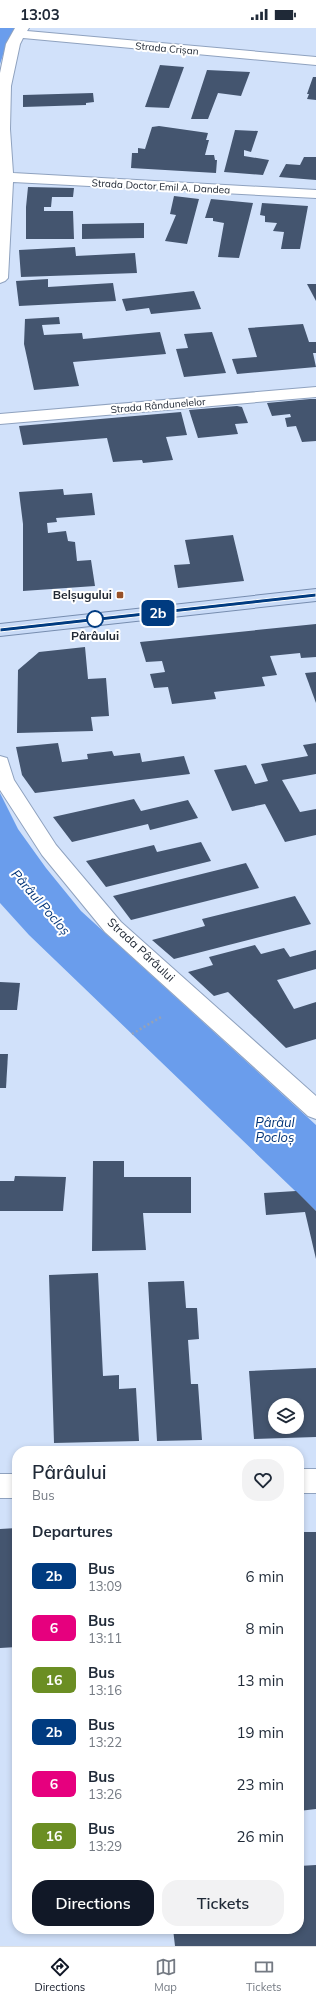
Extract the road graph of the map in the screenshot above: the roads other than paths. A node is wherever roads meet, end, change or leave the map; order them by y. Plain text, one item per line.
1 (20, 31) edge
2 (316, 61) edge
3 (5, 177) junction
4 (316, 194) edge
5 (0, 278) edge
6 (316, 392) edge
7 (0, 419) edge
8 (316, 595) edge
9 (0, 630) edge
10 (0, 763) edge
11 (316, 1110) edge
12 (304, 1481) edge
13 (316, 1481) edge
14 (0, 1486) edge
15 (12, 1486) edge

1 - 2 street, Strada Crișan
1 - 3 street
3 - 4 street, Strada Doctor Emil A. Dandea
3 - 5 street
6 - 7 street, Strada Rândunelelor
8 - 9 main road
10 - 11 street, Strada Pârâului
12 - 13 street
14 - 15 street

